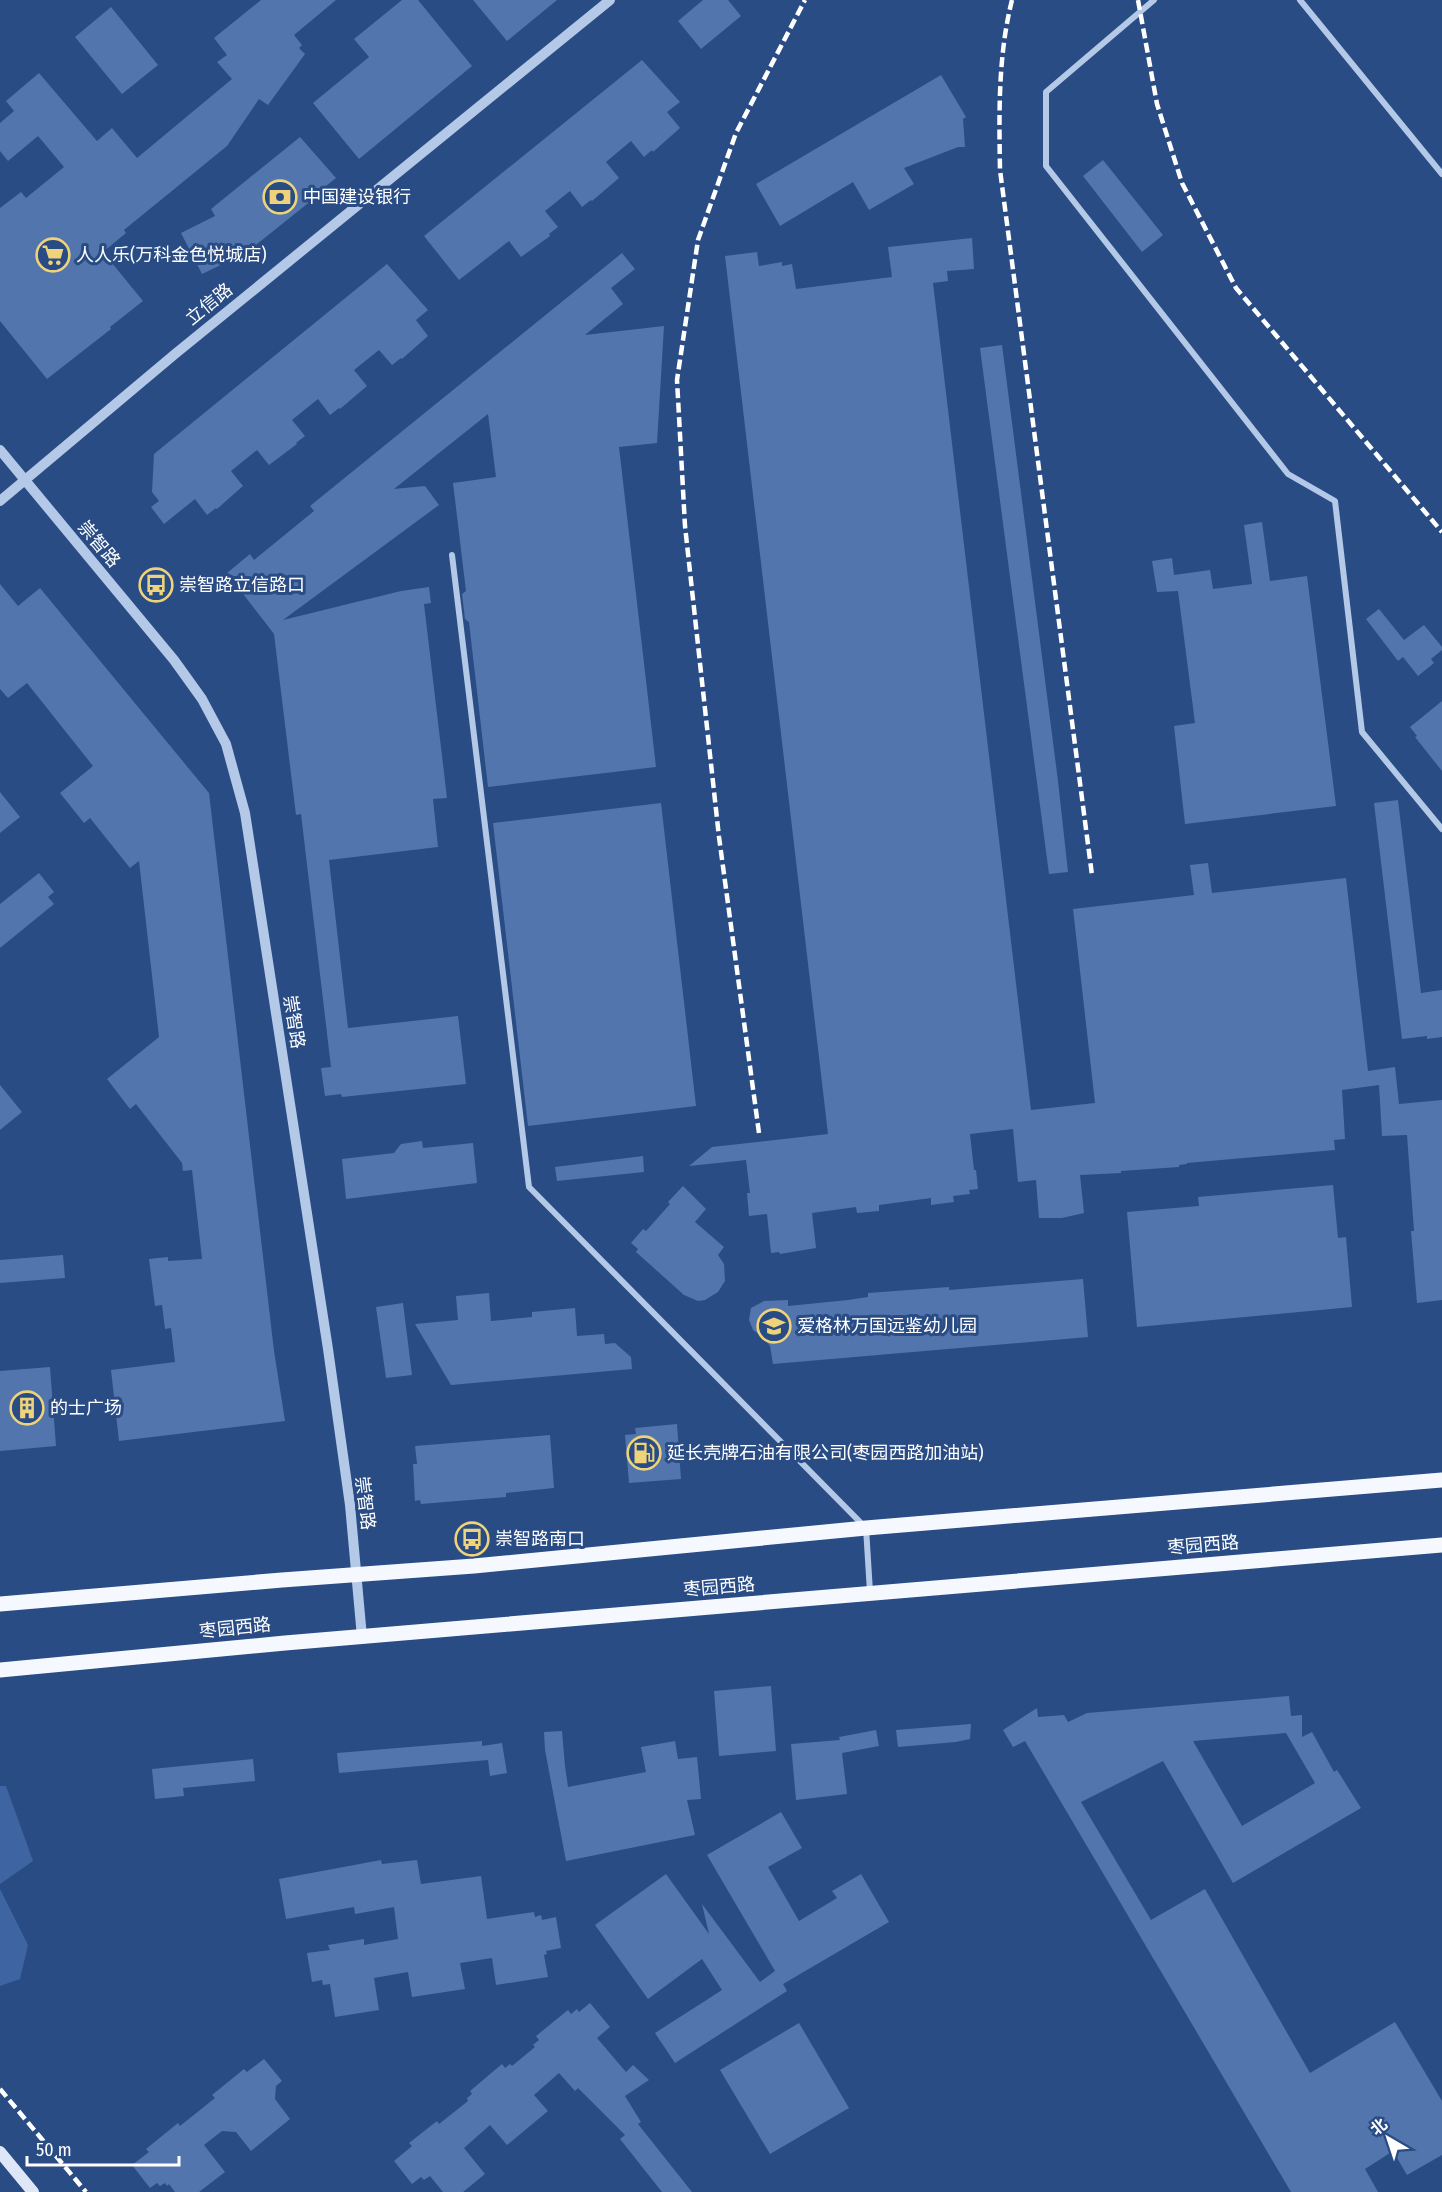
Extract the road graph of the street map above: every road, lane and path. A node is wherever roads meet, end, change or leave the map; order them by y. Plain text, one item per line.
1 (610, 0) edge
2 (1154, 0) edge
3 (1300, 0) edge
4 (1442, 174) edge
5 (0, 450) edge
6 (25, 480) junction
7 (0, 501) edge
8 (452, 555) dead end
9 (1442, 829) edge
10 (1442, 1480) edge
11 (866, 1528) junction
12 (1442, 1545) edge
13 (357, 1574) junction
14 (870, 1593) junction
15 (0, 1604) edge
16 (362, 1637) junction
17 (0, 1670) edge
18 (0, 2151) edge
19 (33, 2192) edge

1 - 6 street, 立信路
2 - 9 street
3 - 4 street
5 - 6 street, 崇智路
6 - 7 street, 立信路
6 - 13 street, 崇智路
8 - 11 street
10 - 11 main road
11 - 13 main road
11 - 14 street
12 - 14 main road, 枣园西路
13 - 15 main road
13 - 16 street, 崇智路
14 - 16 main road, 枣园西路
16 - 17 main road, 枣园西路
18 - 19 main road

